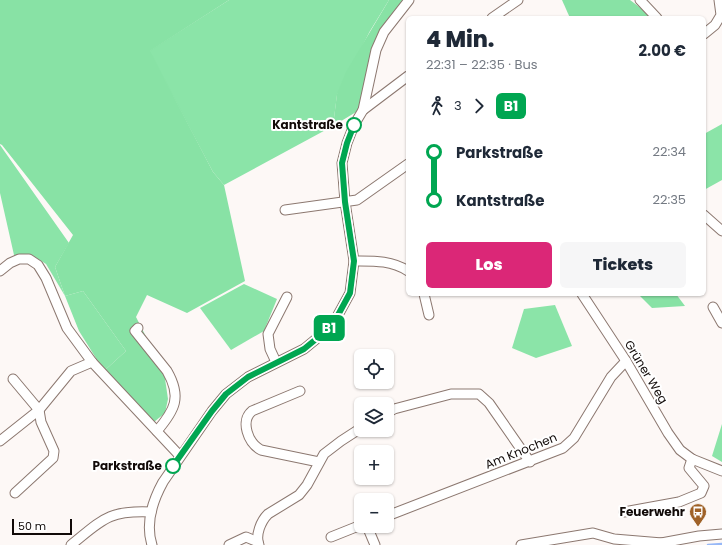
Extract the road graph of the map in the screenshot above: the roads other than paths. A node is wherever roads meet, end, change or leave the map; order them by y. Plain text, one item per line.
1 (409, 0) edge
2 (518, 0) edge
3 (640, 0) edge
4 (719, 0) edge
5 (495, 16) edge
6 (655, 16) edge
7 (706, 32) edge
8 (406, 78) edge
9 (363, 110) junction
10 (406, 165) edge
11 (345, 202) junction
12 (285, 210) dead end
13 (706, 216) edge
14 (722, 231) edge
15 (354, 261) junction
16 (406, 270) edge
17 (0, 271) edge
18 (287, 296) dead end
19 (424, 296) edge
20 (583, 296) edge
21 (713, 306) dead end
22 (429, 315) dead end
23 (722, 323) edge
24 (138, 328) dead end
25 (626, 361) junction
26 (92, 362) junction
27 (276, 362) junction
28 (13, 379) dead end
29 (300, 391) dead end
30 (394, 409) edge
31 (39, 410) junction
32 (157, 431) junction
33 (354, 433) edge
34 (0, 441) edge
35 (180, 456) junction
36 (692, 459) junction
37 (319, 462) junction
38 (530, 462) junction
39 (722, 471) edge
40 (15, 493) dead end
41 (151, 512) junction
42 (624, 512) dead end
43 (394, 513) edge
44 (354, 528) edge
45 (370, 533) edge
46 (722, 534) edge
47 (331, 537) dead end
48 (662, 543) junction
49 (258, 544) edge
50 (71, 545) edge
51 (152, 545) edge
52 (229, 545) edge
53 (375, 545) edge
54 (521, 545) edge
55 (645, 545) edge

1 - 9 street
2 - 5 street
3 - 6 street
4 - 7 street
8 - 9 street
9 - 11 street
10 - 11 street
11 - 12 street
11 - 15 street
13 - 14 street
15 - 16 street
15 - 27 street
17 - 26 street
18 - 27 street
19 - 22 street
20 - 25 street, Grüner Weg
21 - 23 street
24 - 32 street
25 - 36 street, Grüner Weg
25 - 38 street, Am Knochen
26 - 31 street
26 - 32 street
27 - 35 street
28 - 31 street
29 - 37 street
30 - 38 street
31 - 34 street
31 - 40 street
32 - 35 street
33 - 37 street
35 - 41 street
36 - 39 street, Grüner Weg
36 - 42 street
37 - 49 street
38 - 43 street, Am Knochen
41 - 50 street
41 - 51 street
44 - 47 street
45 - 53 street
46 - 48 street
48 - 54 street
48 - 55 street
49 - 52 street

